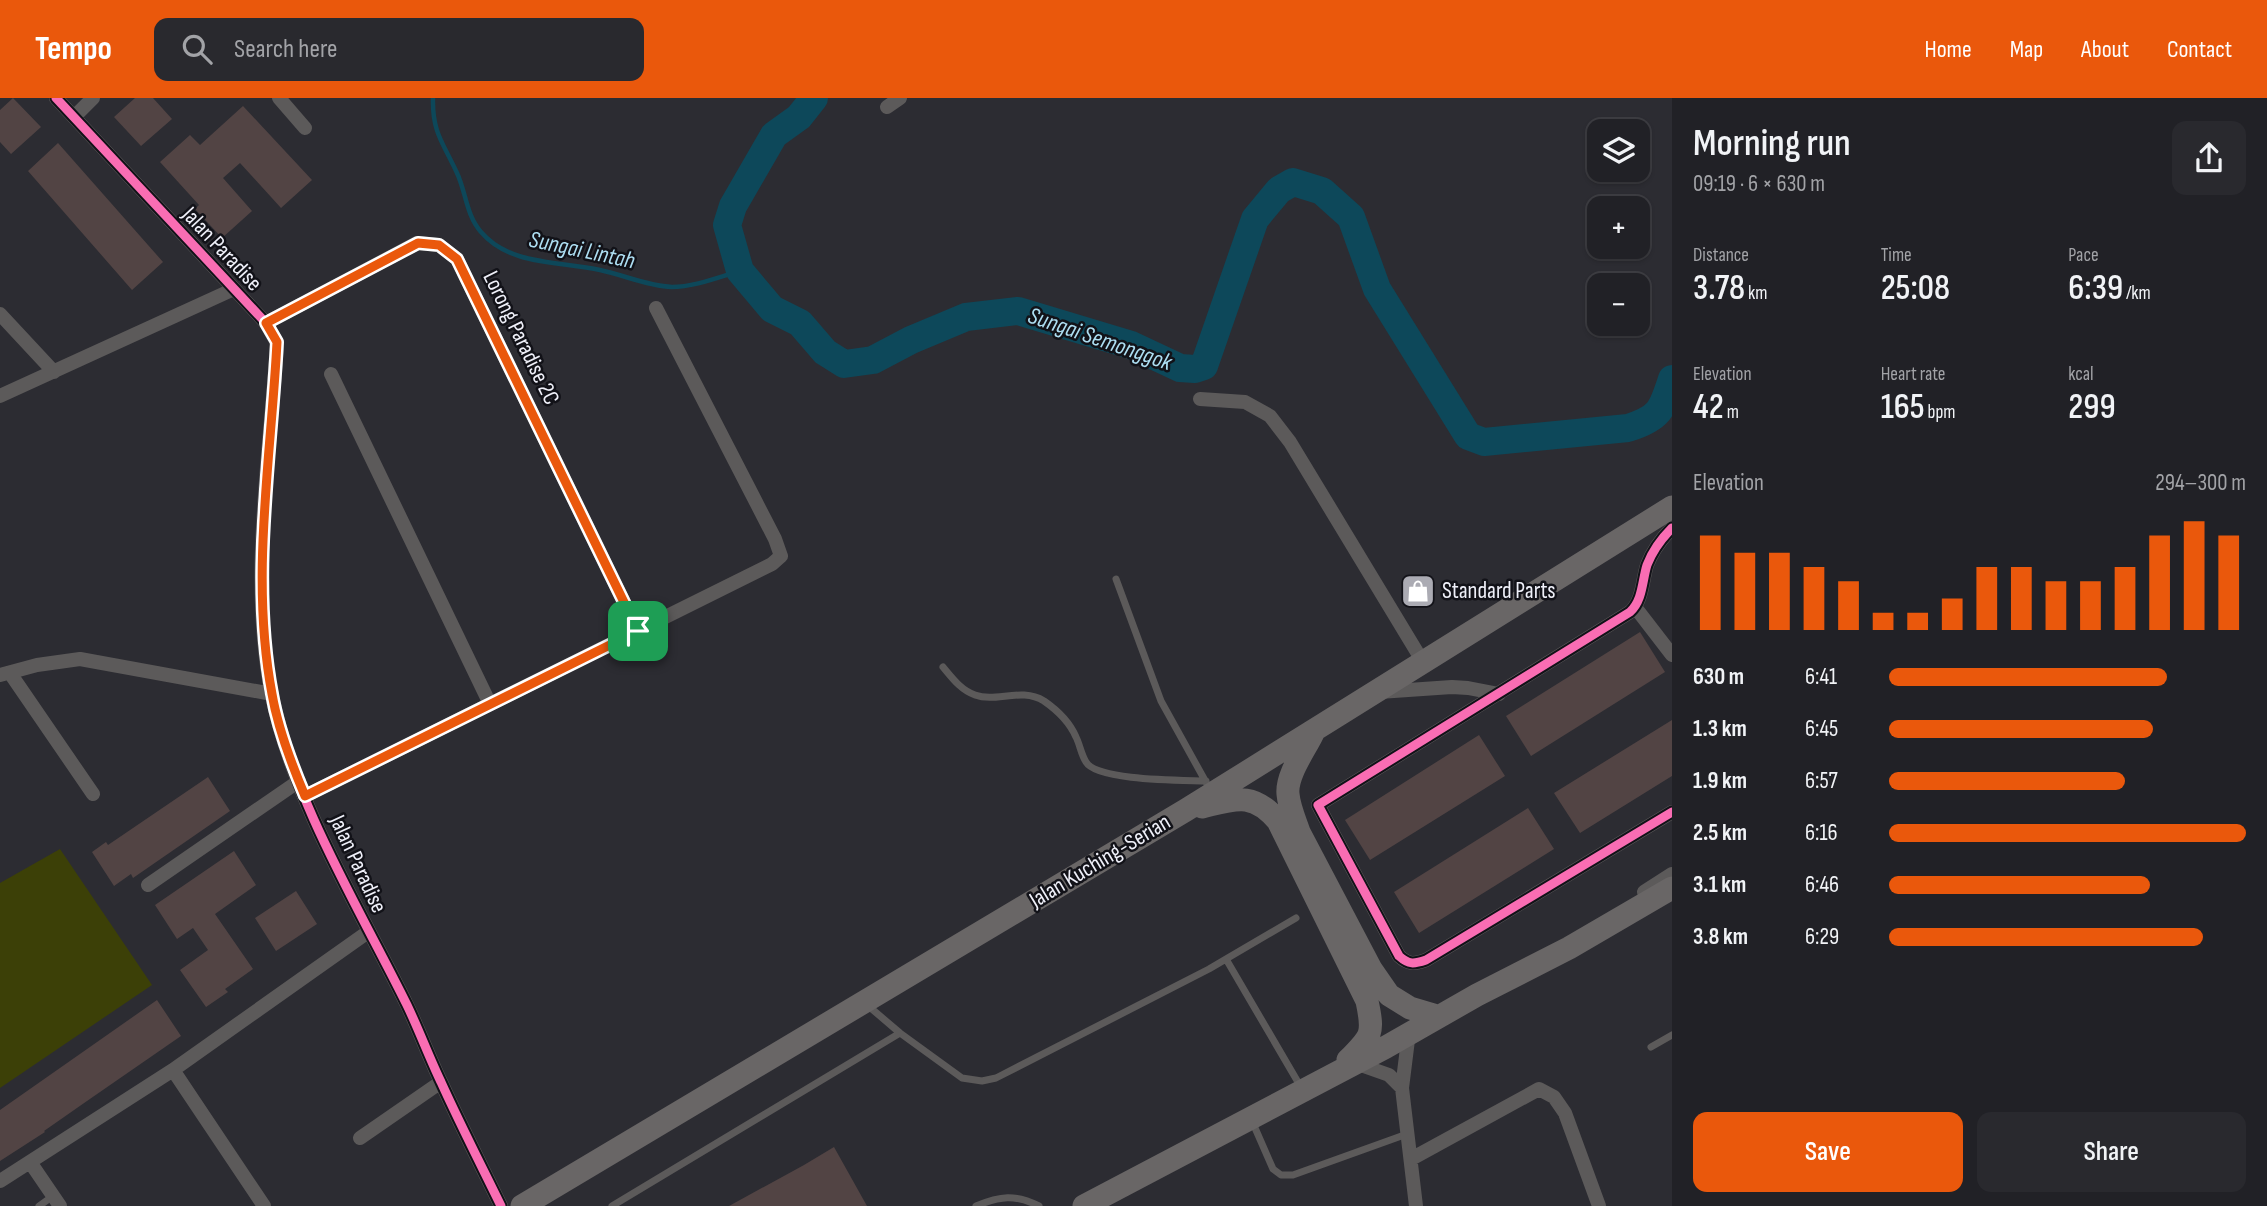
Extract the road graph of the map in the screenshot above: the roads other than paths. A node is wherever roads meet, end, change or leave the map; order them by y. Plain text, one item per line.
1 (56, 98) edge
2 (93, 98) edge
3 (279, 98) edge
4 (900, 98) edge
5 (887, 107) dead end
6 (74, 117) junction
7 (305, 128) dead end
8 (234, 289) junction
9 (656, 308) dead end
10 (0, 314) edge
11 (266, 323) junction
12 (54, 372) junction
13 (331, 374) dead end
14 (0, 396) edge
15 (1200, 399) dead end
16 (1672, 507) edge
17 (1672, 528) edge
18 (1116, 579) dead end
19 (1635, 607) junction
20 (638, 631) junction
21 (1672, 655) edge
22 (1423, 662) junction
23 (943, 667) dead end
24 (5, 674) edge
25 (1374, 692) junction
26 (272, 694) junction
27 (1499, 694) junction
28 (490, 704) junction
29 (1314, 731) junction
30 (299, 781) junction
31 (1209, 787) junction
32 (93, 793) dead end
33 (305, 796) junction
34 (1318, 805) junction
35 (1186, 810) junction
36 (1672, 811) edge
37 (1295, 820) junction
38 (1672, 874) edge
39 (148, 885) dead end
40 (1672, 888) edge
41 (1296, 918) dead end
42 (368, 932) junction
43 (1226, 959) junction
44 (1483, 992) junction
45 (863, 1002) junction
46 (1437, 1016) junction
47 (1409, 1032) junction
48 (900, 1033) junction
49 (1672, 1035) edge
50 (1651, 1047) dead end
51 (1354, 1063) junction
52 (173, 1070) junction
53 (1333, 1074) junction
54 (441, 1082) junction
55 (1402, 1088) junction
56 (1302, 1090) junction
57 (1251, 1117) junction
58 (1407, 1134) junction
59 (360, 1139) dead end
60 (1411, 1160) junction
61 (30, 1161) junction
62 (0, 1181) edge
63 (57, 1201) edge
64 (39, 1206) edge
65 (264, 1206) edge
66 (501, 1206) edge
67 (522, 1206) edge
68 (612, 1206) edge
69 (976, 1206) edge
70 (1039, 1206) edge
71 (1084, 1206) edge
72 (1416, 1206) edge
73 (1599, 1206) edge

1 - 6 street, Jalan Paradise
2 - 6 street
3 - 7 street
4 - 5 street
6 - 8 street, Jalan Paradise
8 - 11 street, Jalan Paradise
8 - 12 street
9 - 20 street
10 - 12 street
11 - 20 street, Lorong Paradise 2C
11 - 26 street, Jalan Paradise
12 - 14 street
13 - 28 street
15 - 22 street
16 - 22 highway, Jalan Kuching-Serian
17 - 19 street
18 - 31 lane
19 - 21 street
19 - 27 street
20 - 28 street
22 - 25 highway, Jalan Kuching-Serian
23 - 31 lane
24 - 26 street
24 - 32 street
25 - 27 street
25 - 29 highway, Jalan Kuching-Serian
26 - 30 street, Jalan Paradise
27 - 34 street
28 - 33 street
29 - 31 highway, Jalan Kuching-Serian
29 - 37 highway
30 - 33 street, Jalan Paradise
30 - 39 street
31 - 35 highway, Jalan Kuching-Serian
33 - 42 street, Jalan Paradise
34 - 36 street
34 - 37 street
35 - 45 highway, Jalan Kuching-Serian
35 - 53 highway
37 - 46 highway
38 - 44 street
40 - 44 highway
41 - 43 lane
42 - 52 street
42 - 54 street, Jalan Paradise
43 - 48 lane
43 - 56 lane
44 - 46 highway
45 - 48 lane
45 - 67 highway, Jalan Kuching-Serian
46 - 47 highway
47 - 51 highway
47 - 55 street
48 - 68 lane
49 - 50 lane
51 - 53 highway
51 - 55 street
52 - 61 street
52 - 65 street
53 - 56 highway
54 - 59 street
54 - 66 street, Jalan Paradise
55 - 58 street
56 - 57 highway
57 - 58 lane
57 - 71 highway
58 - 60 street
60 - 72 street
60 - 73 street
61 - 62 street
61 - 63 street
63 - 64 lane
69 - 70 lane

